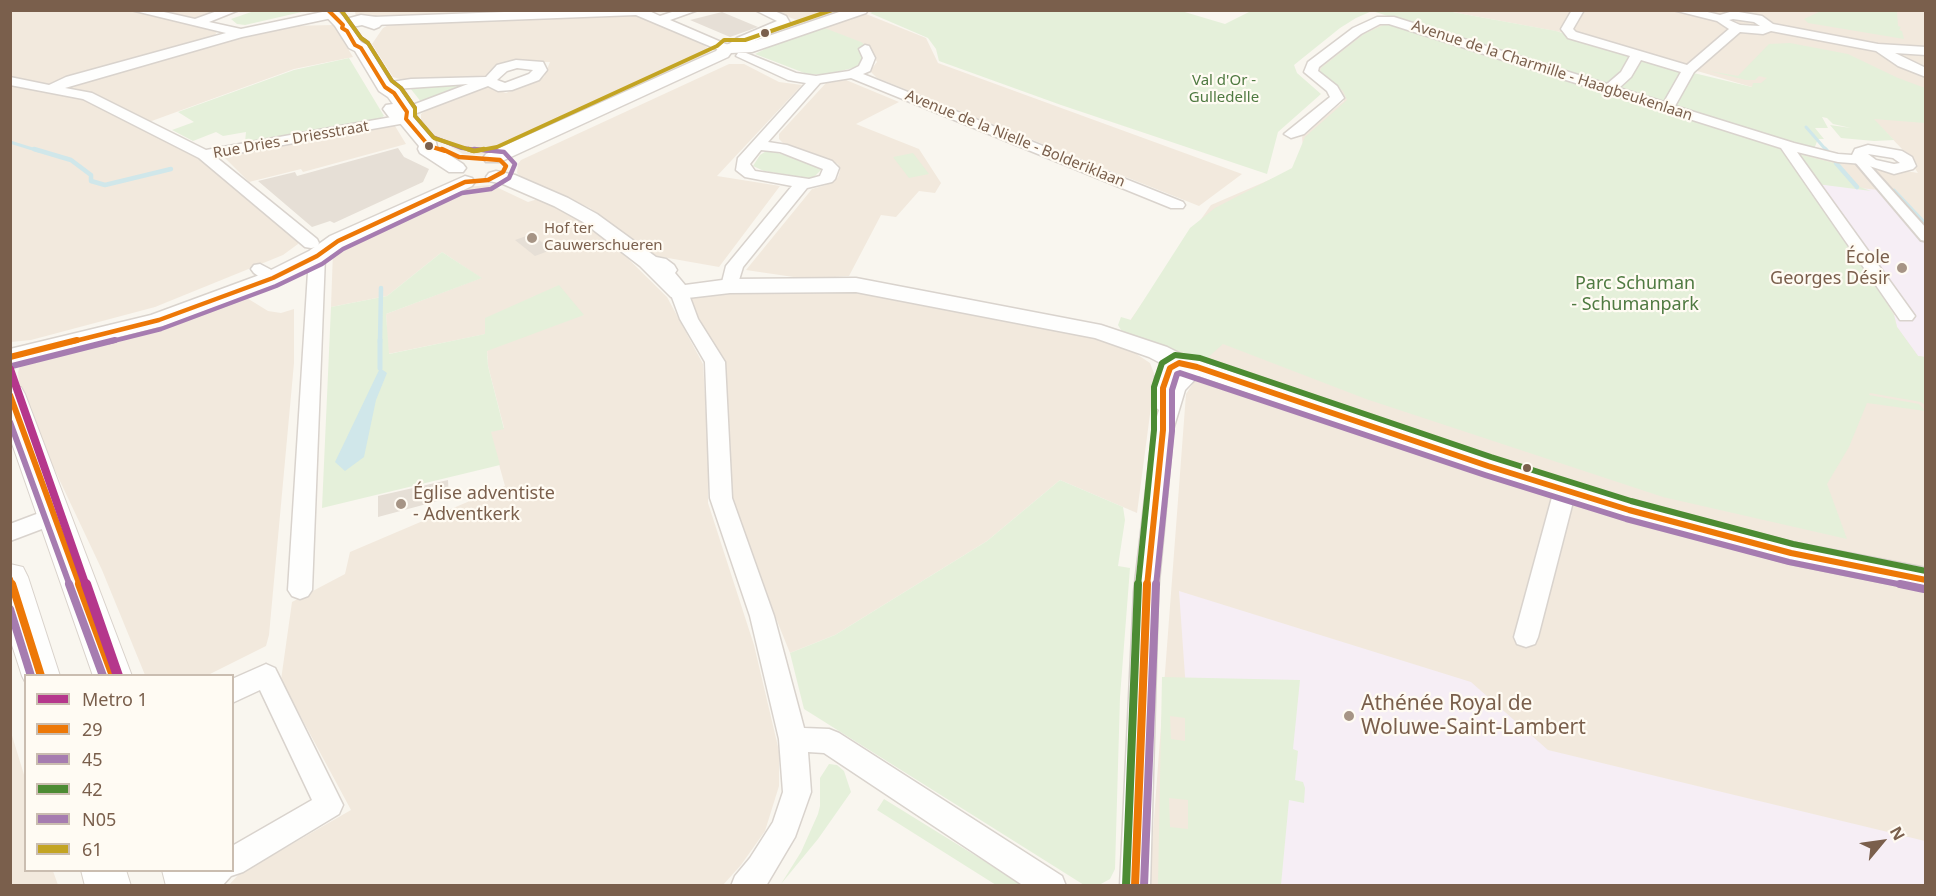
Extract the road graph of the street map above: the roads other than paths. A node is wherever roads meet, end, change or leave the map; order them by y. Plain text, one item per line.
1 (137, 10) edge
2 (233, 10) edge
3 (692, 10) edge
4 (761, 10) edge
5 (861, 10) edge
6 (1679, 10) edge
7 (1765, 10) edge
8 (641, 11) edge
9 (1574, 11) edge
10 (342, 17) edge
11 (1752, 17) junction
12 (1723, 19) junction
13 (659, 20) junction
14 (196, 23) junction
15 (374, 23) junction
16 (1769, 27) junction
17 (1737, 28) junction
18 (241, 33) junction
19 (361, 48) junction
20 (1878, 48) junction
21 (865, 49) dead end
22 (1926, 51) edge
23 (734, 52) junction
24 (1635, 58) dead end
25 (1689, 70) junction
26 (1926, 73) edge
27 (852, 74) junction
28 (816, 80) junction
29 (10, 81) edge
30 (385, 87) junction
31 (53, 88) junction
32 (1609, 90) junction
33 (1667, 108) junction
34 (406, 116) junction
35 (1292, 134) dead end
36 (758, 145) junction
37 (1789, 146) junction
38 (204, 155) junction
39 (1862, 160) junction
40 (498, 166) junction
41 (1926, 167) edge
42 (462, 171) junction
43 (802, 184) junction
44 (1177, 205) dead end
45 (1926, 237) edge
46 (314, 249) junction
47 (650, 262) junction
48 (266, 273) junction
49 (730, 286) junction
50 (679, 292) junction
51 (1906, 316) dead end
52 (10, 345) edge
53 (10, 357) edge
54 (1188, 365) junction
55 (10, 394) edge
56 (1565, 490) junction
57 (55, 515) junction
58 (10, 532) edge
59 (10, 577) edge
60 (1926, 580) edge
61 (300, 590) dead end
62 (1527, 637) dead end
63 (41, 674) edge
64 (113, 674) edge
65 (234, 691) edge
66 (793, 740) junction
67 (234, 861) edge
68 (215, 872) edge
69 (197, 885) edge
70 (746, 885) edge
71 (1050, 885) edge
72 (1136, 885) edge

1 - 14 street
2 - 14 street
3 - 13 street
4 - 23 street
5 - 23 street
6 - 12 street
7 - 11 street
8 - 13 street
8 - 15 street
9 - 25 street
10 - 15 street
10 - 18 street
10 - 19 street
11 - 12 street
11 - 16 street
12 - 17 street
13 - 23 street
14 - 18 street
15 - 19 street
16 - 17 street
16 - 20 street
17 - 25 street
18 - 31 street
19 - 30 street
20 - 22 street
20 - 26 street
21 - 27 street
23 - 28 street
23 - 40 street
24 - 32 street
25 - 33 street
27 - 28 street
27 - 44 street, Avenue de la Nielle - Bolderiklaan
28 - 36 street
29 - 31 street, Rue Dries - Driesstraat
30 - 34 street
30 - 34 street, Rue Dries - Driesstraat
31 - 38 street, Rue Dries - Driesstraat
32 - 33 street, Avenue de la Charmille - Haagbeukenlaan
32 - 35 street, Avenue de la Charmille - Haagbeukenlaan
33 - 37 street, Avenue de la Charmille - Haagbeukenlaan
34 - 38 street, Rue Dries - Driesstraat
34 - 42 street
36 - 43 street
36 - 43 street
37 - 39 street, Avenue de la Charmille - Haagbeukenlaan
37 - 51 street
38 - 46 street
39 - 41 street, Avenue de la Charmille - Haagbeukenlaan
39 - 45 street
40 - 42 street
40 - 47 street
42 - 46 street
43 - 49 street
46 - 48 street
46 - 61 street
47 - 49 street
47 - 50 street
48 - 52 street
48 - 53 street
49 - 50 street
49 - 54 street
50 - 66 street
54 - 56 street
54 - 72 street
55 - 57 main road
56 - 60 street
56 - 62 street
57 - 58 street
57 - 64 main road
59 - 63 main road
65 - 67 street
66 - 70 street
66 - 71 street
68 - 69 street

